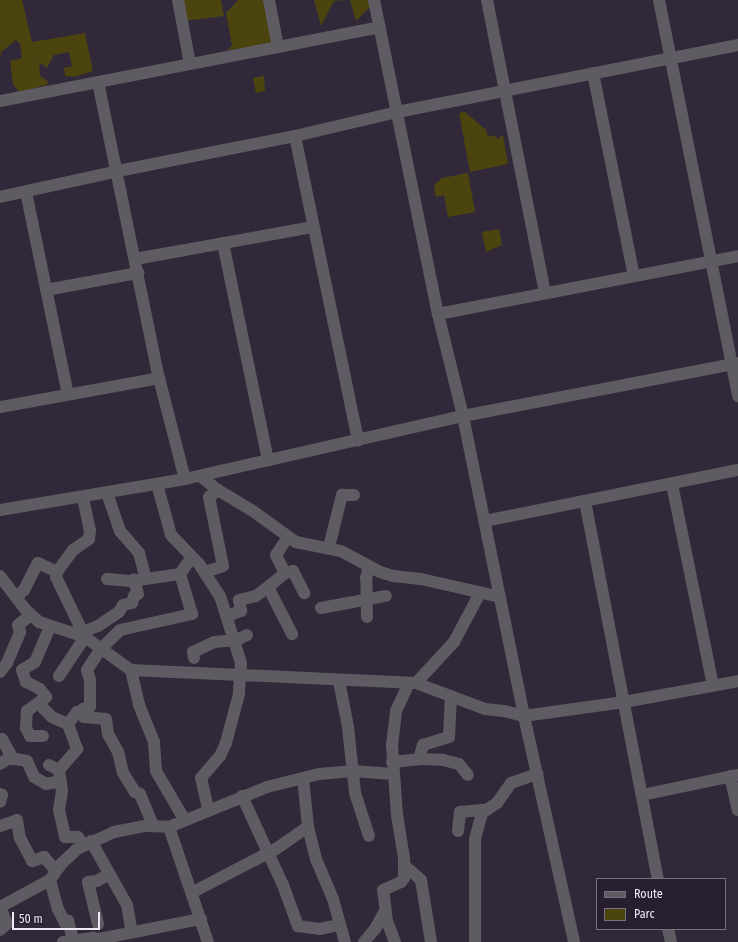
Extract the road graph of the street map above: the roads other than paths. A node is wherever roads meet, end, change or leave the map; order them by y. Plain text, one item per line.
1 (178, 0) edge
2 (269, 0) edge
3 (374, 0) edge
4 (659, 0) edge
5 (490, 1) edge
6 (380, 27) junction
7 (738, 45) edge
8 (278, 47) junction
9 (671, 58) junction
10 (190, 64) junction
11 (593, 73) junction
12 (98, 82) junction
13 (505, 91) junction
14 (0, 101) edge
15 (397, 112) junction
16 (295, 136) junction
17 (118, 171) junction
18 (26, 192) junction
19 (0, 197) edge
20 (312, 227) junction
21 (223, 243) junction
22 (738, 256) edge
23 (135, 259) junction
24 (711, 262) junction
25 (138, 273) junction
26 (634, 276) junction
27 (46, 290) junction
28 (545, 293) junction
29 (438, 314) junction
30 (735, 364) edge
31 (159, 378) junction
32 (68, 394) junction
33 (738, 396) edge
34 (0, 406) edge
35 (463, 416) junction
36 (358, 441) junction
37 (268, 460) junction
38 (738, 470) edge
39 (200, 476) junction
40 (185, 479) junction
41 (157, 484) junction
42 (672, 484) junction
43 (218, 490) junction
44 (107, 493) junction
45 (354, 495) dead end
46 (83, 498) junction
47 (585, 501) junction
48 (0, 510) edge
49 (485, 521) junction
50 (288, 537) junction
51 (329, 547) junction
52 (191, 558) junction
53 (369, 567) junction
54 (57, 572) junction
55 (205, 572) junction
56 (285, 573) junction
57 (180, 574) junction
58 (0, 576) edge
59 (107, 579) dead end
60 (140, 579) junction
61 (268, 587) junction
62 (304, 593) dead end
63 (480, 593) junction
64 (386, 596) dead end
65 (16, 597) junction
66 (500, 597) junction
67 (368, 600) junction
68 (320, 608) dead end
69 (31, 615) junction
70 (227, 616) junction
71 (367, 617) dead end
72 (50, 626) junction
73 (84, 634) junction
74 (292, 634) dead end
75 (247, 635) dead end
76 (236, 640) junction
77 (100, 650) junction
78 (194, 658) dead end
79 (130, 670) junction
80 (0, 672) edge
81 (241, 674) junction
82 (59, 676) dead end
83 (339, 681) junction
84 (738, 681) edge
85 (413, 683) junction
86 (713, 685) junction
87 (451, 696) junction
88 (624, 702) junction
89 (39, 704) junction
90 (83, 712) junction
91 (524, 716) junction
92 (68, 724) junction
93 (43, 736) dead end
94 (2, 739) dead end
95 (13, 758) junction
96 (419, 758) junction
97 (392, 762) junction
98 (0, 764) edge
99 (352, 771) junction
100 (56, 772) junction
101 (393, 774) junction
102 (537, 774) junction
103 (468, 775) dead end
104 (734, 775) edge
105 (304, 778) junction
106 (0, 794) edge
107 (642, 795) junction
108 (242, 796) junction
109 (0, 802) edge
110 (208, 809) junction
111 (485, 810) junction
112 (738, 810) edge
113 (184, 820) junction
114 (153, 825) junction
115 (0, 826) edge
116 (169, 826) junction
117 (308, 827) junction
118 (458, 832) dead end
119 (369, 836) dead end
120 (88, 843) junction
121 (266, 853) junction
122 (405, 866) junction
123 (109, 874) junction
124 (53, 876) junction
125 (658, 878) edge
126 (193, 892) junction
127 (0, 907) edge
128 (385, 911) junction
129 (201, 919) junction
130 (98, 924) dead end
131 (339, 926) junction
132 (0, 930) edge
133 (668, 930) edge
134 (132, 932) junction
135 (99, 940) edge
136 (68, 941) edge
137 (208, 942) edge
138 (345, 942) edge
139 (364, 942) edge
140 (395, 942) edge
141 (432, 942) edge
142 (475, 942) edge
143 (574, 942) edge
144 (671, 942) edge

1 - 10 street
2 - 8 street
3 - 6 street
4 - 9 street
5 - 13 street
6 - 8 street
6 - 15 street
7 - 9 street
8 - 10 street
9 - 11 street
9 - 24 street
10 - 12 street
11 - 13 street
11 - 26 street
12 - 14 street
12 - 17 street
13 - 15 street
13 - 28 street
15 - 16 street
15 - 29 street
16 - 17 street
16 - 20 street
17 - 18 street
17 - 23 street
18 - 19 street
18 - 27 street
20 - 21 street
20 - 36 street
21 - 23 street
21 - 37 street
22 - 24 street
23 - 25 street
24 - 26 street
24 - 30 street
25 - 27 street
25 - 31 street
26 - 28 street
27 - 32 street
28 - 29 street
29 - 35 street
30 - 33 street
30 - 35 street
31 - 32 street
31 - 40 street
32 - 34 street
35 - 36 street
35 - 49 street
36 - 37 street
37 - 39 street
38 - 42 street
39 - 40 street
39 - 43 street
40 - 41 street
41 - 44 street
41 - 52 street
42 - 47 street
42 - 86 street
43 - 50 street
43 - 55 street
44 - 46 street
44 - 60 street
45 - 51 street
46 - 48 street
46 - 54 street
47 - 49 street
47 - 88 street
49 - 66 street
50 - 51 street
50 - 56 street
51 - 53 street
52 - 55 street
52 - 57 street
53 - 63 street
53 - 67 street
54 - 65 street
54 - 73 street
55 - 70 street
56 - 61 street
56 - 62 street
57 - 60 street
57 - 77 street
58 - 65 street
59 - 60 street
60 - 73 street
61 - 70 street
61 - 74 street
63 - 66 street
63 - 85 street
64 - 67 street
65 - 69 street
66 - 91 street
67 - 68 street
67 - 71 street
69 - 72 street
69 - 80 street
70 - 76 street
72 - 73 street
72 - 89 street
73 - 77 street
73 - 82 street
75 - 76 street
76 - 78 street
76 - 81 street
77 - 79 street
77 - 90 street
79 - 81 street
79 - 113 street
81 - 83 street
81 - 110 street
83 - 85 street
83 - 99 street
84 - 86 street
85 - 87 street
85 - 97 street
86 - 88 street
87 - 91 street
87 - 96 street
88 - 91 street
88 - 107 street
89 - 92 street
89 - 93 street
90 - 92 street
90 - 114 street
91 - 102 street
92 - 100 street
94 - 95 street
95 - 98 street
95 - 100 street
96 - 97 street
96 - 103 street
97 - 101 street
99 - 101 street
99 - 105 street
99 - 119 street
100 - 120 street
101 - 122 street
102 - 111 street
102 - 143 street
104 - 107 street
104 - 112 street
105 - 108 street
105 - 117 street
106 - 109 street
107 - 125 street
108 - 110 street
108 - 121 street
110 - 113 street
111 - 118 street
111 - 142 street
113 - 116 street
114 - 116 street
114 - 120 street
115 - 124 street
116 - 126 street
117 - 121 street
117 - 131 street
120 - 123 street
120 - 124 street
121 - 126 street
121 - 131 street
122 - 128 street
122 - 141 street
123 - 130 street
123 - 134 street
124 - 127 street
124 - 136 street
126 - 129 street
127 - 132 street
128 - 139 street
128 - 140 street
129 - 134 street
129 - 137 street
131 - 138 street
133 - 144 street
134 - 135 street
135 - 136 street

